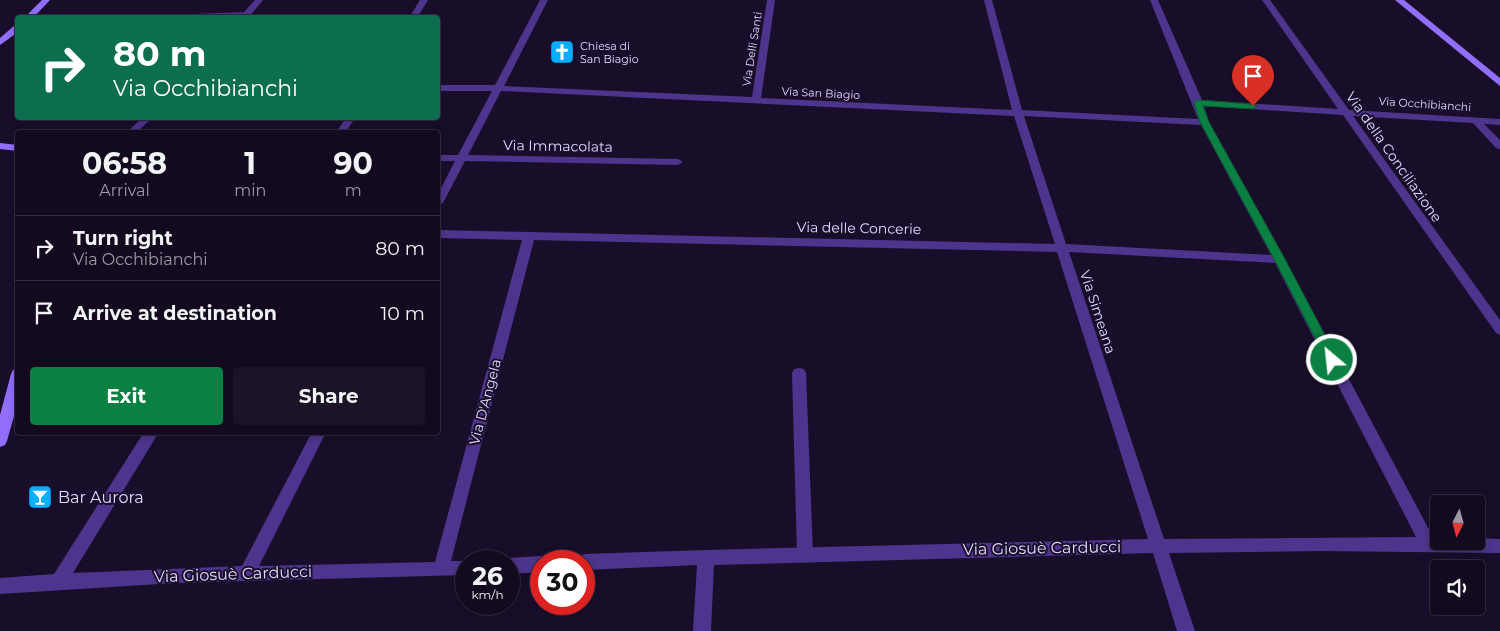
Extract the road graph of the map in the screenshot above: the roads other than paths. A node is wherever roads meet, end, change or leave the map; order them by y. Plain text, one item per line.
1 (46, 0) edge
2 (259, 0) edge
3 (424, 0) edge
4 (544, 0) edge
5 (771, 0) edge
6 (988, 0) edge
7 (1154, 0) edge
8 (1266, 0) edge
9 (1399, 0) edge
10 (31, 15) edge
11 (245, 15) edge
12 (415, 15) edge
13 (15, 30) edge
14 (0, 42) edge
15 (1500, 83) edge
16 (440, 88) edge
17 (498, 88) junction
18 (756, 101) junction
19 (1198, 103) junction
20 (1344, 112) junction
21 (1018, 114) junction
22 (144, 120) edge
23 (1475, 120) junction
24 (1204, 122) junction
25 (1500, 122) edge
26 (134, 130) edge
27 (0, 146) edge
28 (1500, 146) edge
29 (15, 148) edge
30 (440, 158) edge
31 (461, 158) junction
32 (678, 162) dead end
33 (440, 199) edge
34 (440, 234) edge
35 (529, 236) junction
36 (1062, 248) junction
37 (1280, 259) junction
38 (1500, 330) edge
39 (799, 373) dead end
40 (15, 385) edge
41 (150, 435) edge
42 (317, 435) edge
43 (0, 441) edge
44 (1428, 544) junction
45 (1157, 546) junction
46 (1500, 546) edge
47 (805, 554) junction
48 (706, 556) junction
49 (595, 561) edge
50 (455, 568) edge
51 (441, 569) junction
52 (247, 573) junction
53 (59, 580) junction
54 (0, 586) edge
55 (702, 631) edge
56 (1186, 631) edge

1 - 10 street
2 - 11 street
3 - 12 street
4 - 17 street
5 - 18 street, Via Delli Santi
6 - 21 street, Via Simeana
7 - 19 street
8 - 20 street, Via della Conciliazione
9 - 15 street
13 - 14 street
16 - 17 street, Via San Biagio
17 - 18 street, Via San Biagio
17 - 31 street
18 - 21 street, Via San Biagio
19 - 20 street, Via Occhibianchi
19 - 24 street
20 - 23 street, Via Occhibianchi
20 - 38 street, Via della Conciliazione
21 - 24 street, Via San Biagio
21 - 36 street, Via Simeana
22 - 26 street
23 - 25 street, Via Occhibianchi
23 - 28 street
24 - 37 street
27 - 29 street
30 - 31 street, Via Immacolata
31 - 32 street, Via Immacolata
31 - 33 street
34 - 35 street, Via delle Concerie
35 - 36 street, Via delle Concerie
35 - 51 street, Via D'Angela
36 - 37 street, Via delle Concerie
36 - 45 street, Via Simeana
37 - 44 street
39 - 47 street
40 - 43 street
41 - 53 street
42 - 52 street
44 - 45 street, Via Giosuè Carducci
44 - 46 street, Via Giosuè Carducci
45 - 47 street, Via Giosuè Carducci
45 - 56 street, Via Simeana
47 - 48 street, Via Giosuè Carducci
48 - 49 street, Via Giosuè Carducci
48 - 55 street
50 - 51 street, Via Giosuè Carducci
51 - 52 street, Via Giosuè Carducci
52 - 53 street, Via Giosuè Carducci
53 - 54 street, Via Giosuè Carducci

